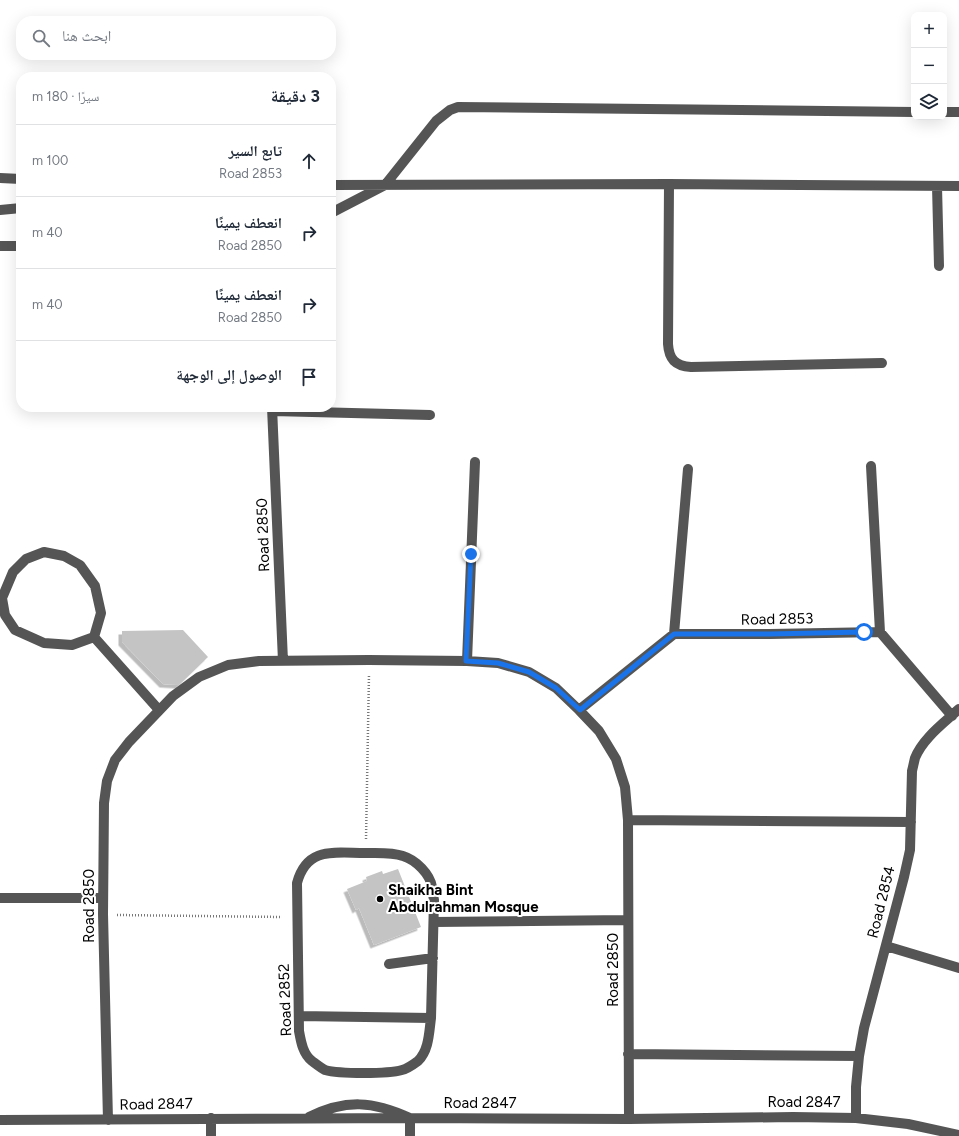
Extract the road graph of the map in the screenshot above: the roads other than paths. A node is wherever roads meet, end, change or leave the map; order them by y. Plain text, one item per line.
1 (911, 112) edge
2 (947, 112) edge
3 (959, 112) edge
4 (0, 178) edge
5 (16, 179) edge
6 (669, 184) junction
7 (336, 185) edge
8 (385, 185) junction
9 (937, 186) junction
10 (959, 186) edge
11 (16, 208) edge
12 (0, 210) edge
13 (336, 210) edge
14 (0, 246) edge
15 (16, 246) edge
16 (939, 266) dead end
17 (882, 364) dead end
18 (336, 411) edge
19 (272, 412) edge
20 (430, 415) dead end
21 (475, 462) dead end
22 (871, 466) dead end
23 (688, 469) dead end
24 (880, 632) junction
25 (674, 634) junction
26 (94, 638) junction
27 (283, 661) junction
28 (466, 661) junction
29 (159, 710) junction
30 (580, 710) junction
31 (955, 712) edge
32 (628, 820) junction
33 (911, 822) junction
34 (0, 898) edge
35 (103, 898) junction
36 (628, 920) junction
37 (434, 922) junction
38 (886, 946) junction
39 (433, 958) junction
40 (389, 964) dead end
41 (959, 968) edge
42 (299, 1016) junction
43 (431, 1018) junction
44 (628, 1054) junction
45 (859, 1056) junction
46 (211, 1118) junction
47 (410, 1118) junction
48 (856, 1118) junction
49 (629, 1119) junction
50 (0, 1120) edge
51 (108, 1120) junction
52 (959, 1135) edge
53 (211, 1136) edge
54 (410, 1136) edge

1 - 8 street
2 - 3 street
4 - 5 street
6 - 8 street
6 - 9 street
6 - 17 street
7 - 8 street
8 - 13 street
9 - 10 street
9 - 16 street
11 - 12 street
14 - 15 street
18 - 20 street
19 - 27 street, Road 2850
21 - 28 street
22 - 24 street
23 - 25 street
24 - 25 street, Road 2853
24 - 31 street
25 - 30 street
26 - 26 street
26 - 29 street
27 - 28 street, Road 2850
27 - 29 street, Road 2850
28 - 30 street, Road 2850
29 - 35 street, Road 2850
30 - 32 street, Road 2850
31 - 33 street, Road 2854
32 - 33 street
32 - 36 street, Road 2850
33 - 38 street, Road 2854
34 - 35 street
35 - 51 street, Road 2850
36 - 37 street
36 - 44 street, Road 2850
37 - 39 street, Road 2852
37 - 42 street, Road 2852
38 - 41 street
38 - 45 street, Road 2854
39 - 40 street
39 - 43 street, Road 2852
42 - 43 street
42 - 43 street, Road 2852
44 - 45 street
44 - 49 street, Road 2850
45 - 48 street, Road 2854
46 - 47 street, Road 2847
46 - 51 street, Road 2847
46 - 53 street
47 - 49 street, Road 2847
47 - 54 street
48 - 49 street, Road 2847
48 - 52 street, Road 2847
50 - 51 street, Road 2847

